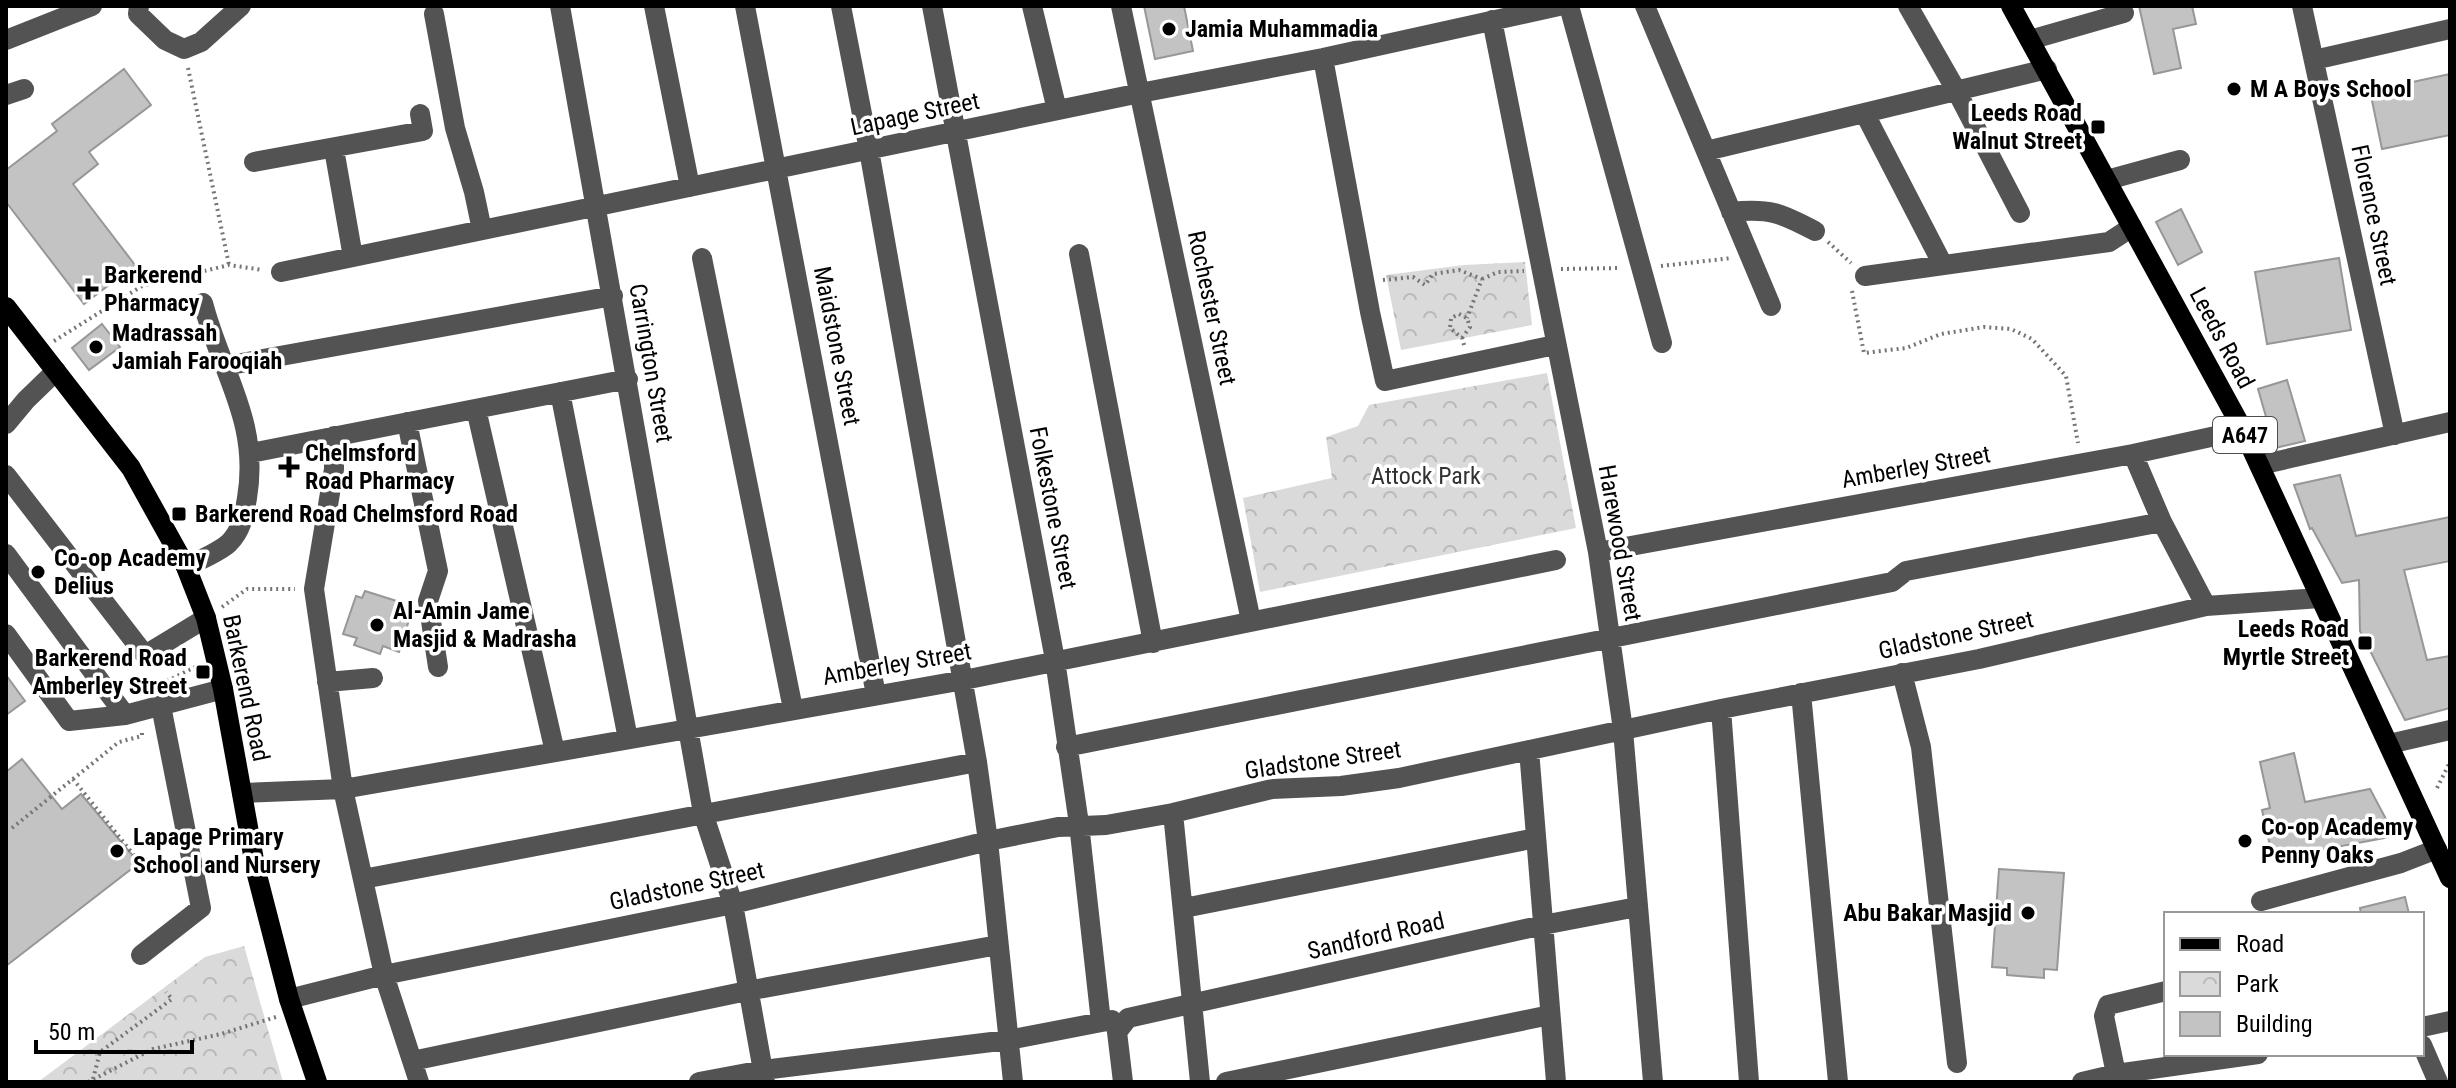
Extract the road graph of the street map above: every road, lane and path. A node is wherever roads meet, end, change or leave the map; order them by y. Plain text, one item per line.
1 (92, 6) edge
2 (139, 6) edge
3 (241, 6) edge
4 (560, 6) edge
5 (654, 6) edge
6 (745, 6) edge
7 (841, 6) edge
8 (932, 6) edge
9 (1032, 6) edge
10 (1121, 6) edge
11 (1559, 6) edge
12 (1569, 6) edge
13 (1645, 6) edge
14 (1908, 6) edge
15 (2011, 6) edge
16 (2302, 6) edge
17 (2124, 13) dead end
18 (434, 14) dead end
19 (1492, 20) junction
20 (2450, 29) edge
21 (6, 40) edge
22 (2030, 40) junction
23 (184, 49) junction
24 (1323, 58) junction
25 (2314, 60) junction
26 (2047, 69) junction
27 (1956, 90) junction
28 (1140, 93) junction
29 (1057, 110) junction
30 (420, 114) dead end
31 (1865, 114) junction
32 (955, 132) junction
33 (334, 149) junction
34 (869, 150) junction
35 (1706, 151) junction
36 (2180, 160) dead end
37 (254, 162) dead end
38 (778, 169) junction
39 (2107, 180) junction
40 (690, 187) junction
41 (598, 206) junction
42 (1731, 212) junction
43 (2020, 213) dead end
44 (2132, 227) junction
45 (482, 230) junction
46 (1815, 231) joint
47 (1079, 254) dead end
48 (353, 257) junction
49 (702, 258) dead end
50 (229, 265) junction
51 (1943, 265) junction
52 (1542, 270) junction
53 (281, 272) joint
54 (1865, 276) junction
55 (1482, 279) junction
56 (1387, 280) dead end
57 (613, 296) junction
58 (203, 303) dead end
59 (1771, 306) dead end
60 (6, 307) edge
61 (1467, 318) junction
62 (1662, 343) dead end
63 (1555, 345) junction
64 (39, 351) junction
65 (225, 366) junction
66 (56, 371) junction
67 (628, 379) junction
68 (560, 392) junction
69 (476, 409) junction
70 (407, 422) junction
71 (2450, 422) edge
72 (6, 424) edge
73 (2243, 430) junction
74 (2395, 435) junction
75 (334, 436) junction
76 (251, 453) junction
77 (2133, 454) junction
78 (2082, 464) junction
79 (2260, 465) junction
80 (6, 475) edge
81 (2162, 522) junction
82 (1598, 552) junction
83 (6, 554) edge
84 (1556, 560) dead end
85 (186, 567) junction
86 (314, 589) junction
87 (2320, 598) junction
88 (2206, 606) junction
89 (206, 618) junction
90 (1251, 621) junction
91 (6, 634) edge
92 (1610, 640) junction
93 (1153, 643) junction
94 (216, 659) junction
95 (1055, 660) junction
96 (438, 667) dead end
97 (1902, 673) junction
98 (373, 678) dead end
99 (964, 680) junction
100 (327, 682) junction
101 (223, 689) junction
102 (1801, 693) junction
103 (876, 695) junction
104 (161, 706) junction
105 (793, 709) junction
106 (1721, 709) junction
107 (132, 713) junction
108 (688, 729) junction
109 (1623, 730) junction
110 (2450, 730) edge
111 (628, 739) junction
112 (2389, 744) junction
113 (1066, 747) junction
114 (1529, 750) junction
115 (555, 752) junction
116 (977, 762) junction
117 (2450, 762) edge
118 (73, 779) junction
119 (2437, 788) dead end
120 (343, 789) junction
121 (242, 793) junction
122 (703, 813) junction
123 (1173, 813) junction
124 (1069, 826) junction
125 (12, 828) dead end
126 (1536, 838) junction
127 (988, 841) junction
128 (2437, 849) junction
129 (155, 861) dead end
130 (2449, 873) edge
131 (363, 879) junction
132 (2261, 901) dead end
133 (733, 904) junction
134 (1637, 907) junction
135 (1184, 908) junction
136 (1543, 925) junction
137 (998, 945) junction
138 (141, 955) dead end
139 (384, 975) junction
140 (747, 991) junction
141 (2164, 991) edge
142 (166, 992) dead end
143 (1193, 1004) junction
144 (291, 1005) junction
145 (1550, 1015) junction
146 (2450, 1021) edge
147 (1115, 1024) junction
148 (2424, 1027) edge
149 (1008, 1040) junction
150 (2424, 1050) edge
151 (2244, 1056) edge
152 (412, 1061) junction
153 (1957, 1063) dead end
154 (2116, 1074) junction
155 (764, 1076) edge
156 (91, 1080) edge
157 (317, 1082) edge
158 (419, 1082) edge
159 (699, 1082) edge
160 (1013, 1082) edge
161 (1123, 1082) edge
162 (1200, 1082) edge
163 (1226, 1082) edge
164 (1556, 1082) edge
165 (1653, 1082) edge
166 (1749, 1082) edge
167 (1838, 1082) edge
168 (2082, 1082) edge
169 (2438, 1082) edge

1 - 21 street
2 - 23 street
3 - 23 street
4 - 41 street, Carrington Street
5 - 40 street
6 - 38 street, Maidstone Street
7 - 34 street
8 - 32 street, Folkestone Street
9 - 29 street
10 - 28 street, Rochester Street
11 - 19 street, Lapage Street
12 - 62 street
13 - 35 street
14 - 27 street
15 - 22 main road, Leeds Road / A647
16 - 25 street, Florence Street
17 - 22 street
18 - 45 street
19 - 24 street, Lapage Street
19 - 52 street, Harewood Street
20 - 25 street
22 - 26 main road, Leeds Road / A647
23 - 50 path
24 - 28 street, Lapage Street
24 - 63 street
25 - 74 street, Florence Street
26 - 27 street
26 - 39 main road, Leeds Road / A647
27 - 31 street
27 - 43 street
28 - 29 street, Lapage Street
28 - 90 street, Rochester Street
29 - 32 street, Lapage Street
30 - 33 street
31 - 35 street
31 - 51 street
32 - 34 street, Lapage Street
32 - 95 street, Folkestone Street
33 - 37 street
33 - 48 street
34 - 38 street, Lapage Street
34 - 99 street
35 - 42 street
36 - 39 street
38 - 40 street, Lapage Street
38 - 103 street, Maidstone Street
39 - 44 main road, Leeds Road / A647
40 - 41 street, Lapage Street
41 - 45 street, Lapage Street
41 - 57 street, Carrington Street
42 - 46 street
42 - 59 street
44 - 51 street
44 - 73 main road, Leeds Road / A647
45 - 48 street, Lapage Street
46 - 54 path
47 - 93 street
48 - 53 street, Lapage Street
49 - 105 street
50 - 53 path
50 - 64 path
51 - 54 street
52 - 55 path
52 - 63 street, Harewood Street
54 - 78 path
55 - 56 path
55 - 61 path
57 - 65 street
57 - 67 street, Carrington Street
58 - 65 street
60 - 64 main road, Barkerend Road
61 - 61 path
63 - 82 street, Harewood Street
64 - 66 main road, Barkerend Road
65 - 76 street
66 - 72 street
66 - 85 main road, Barkerend Road
67 - 68 street
67 - 108 street, Carrington Street
68 - 69 street
68 - 111 street
69 - 70 street
69 - 115 street
70 - 75 street
70 - 96 street
71 - 74 street
73 - 77 street, Amberley Street
73 - 79 main road, Leeds Road / A647
74 - 79 street
75 - 76 street
75 - 86 street
76 - 85 street
77 - 78 street, Amberley Street
77 - 81 street
78 - 82 street, Amberley Street
79 - 87 main road, Leeds Road / A647
80 - 89 street
81 - 88 street
81 - 92 street
82 - 92 street, Harewood Street
83 - 107 street
84 - 90 street, Amberley Street
85 - 89 main road, Barkerend Road
86 - 89 path
86 - 100 street
87 - 88 street, Gladstone Street
87 - 112 main road, Leeds Road / A647
88 - 97 street, Gladstone Street
89 - 94 main road, Barkerend Road
90 - 93 street, Amberley Street
91 - 107 street
92 - 109 street, Harewood Street
92 - 113 street
93 - 95 street, Amberley Street
94 - 101 main road, Barkerend Road
94 - 107 path
95 - 99 street, Amberley Street
95 - 113 street, Folkestone Street
97 - 102 street, Gladstone Street
97 - 153 street
98 - 100 street
99 - 103 street, Amberley Street
99 - 116 street
100 - 120 street
101 - 104 street
101 - 121 main road, Barkerend Road
102 - 106 street, Gladstone Street
102 - 167 street
103 - 105 street, Amberley Street
104 - 107 street
104 - 138 street
105 - 108 street, Amberley Street
106 - 109 street, Gladstone Street
106 - 166 street
107 - 118 path
108 - 111 street, Amberley Street
108 - 122 street, Carrington Street
109 - 114 street, Gladstone Street
109 - 134 street, Harewood Street
110 - 112 street
111 - 115 street, Amberley Street
112 - 128 main road, Leeds Road / A647
113 - 124 street, Folkestone Street
114 - 123 street, Gladstone Street
114 - 126 street
115 - 120 street, Amberley Street
116 - 122 street
116 - 127 street
117 - 119 path
118 - 125 path
118 - 129 path
120 - 121 street, Amberley Street
120 - 131 street
121 - 144 main road, Barkerend Road
122 - 131 street
122 - 133 street, Carrington Street
123 - 124 street, Gladstone Street
123 - 135 street
124 - 127 street, Gladstone Street
124 - 147 street, Folkestone Street
126 - 135 street
126 - 136 street
127 - 133 street, Gladstone Street
127 - 137 street
128 - 130 main road, Leeds Road / A647
128 - 132 street
131 - 139 street
133 - 139 street, Gladstone Street
133 - 140 street, Carrington Street
134 - 136 street, Sandford Road
134 - 165 street, Harewood Street
135 - 143 street
136 - 143 street, Sandford Road
136 - 145 street
137 - 140 street
137 - 149 street
139 - 144 street, Gladstone Street
139 - 152 street
140 - 152 street
140 - 155 street, Carrington Street
141 - 154 street
142 - 156 path
143 - 147 street, Sandford Road
143 - 162 street
144 - 156 path
144 - 157 main road, Barkerend Road
145 - 163 street
145 - 164 street
146 - 148 street
147 - 149 street, Sandford Road
147 - 161 street, Folkestone Street
149 - 155 street, Sandford Road
149 - 160 street
150 - 169 street
151 - 154 street
152 - 158 street
154 - 168 street
155 - 159 street, Sandford Road

